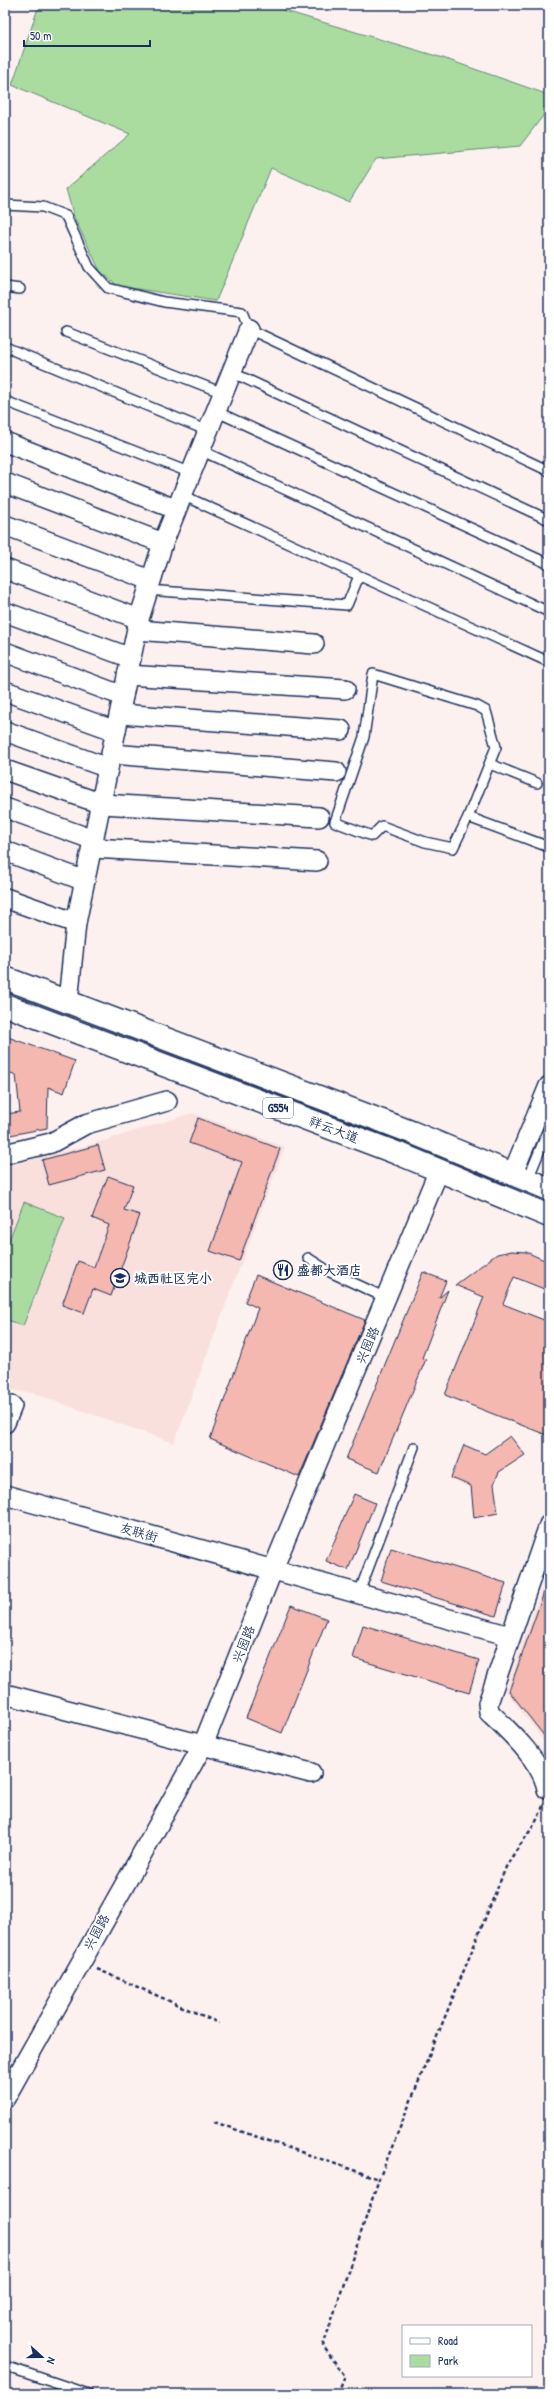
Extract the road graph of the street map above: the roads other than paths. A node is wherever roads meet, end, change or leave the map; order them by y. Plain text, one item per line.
1 (5, 205) edge
2 (5, 287) edge
3 (20, 290) dead end
4 (249, 329) junction
5 (66, 332) dead end
6 (5, 347) edge
7 (231, 372) junction
8 (223, 393) junction
9 (5, 401) edge
10 (215, 412) junction
11 (208, 431) junction
12 (5, 442) edge
13 (200, 450) junction
14 (549, 471) edge
15 (191, 473) junction
16 (5, 483) edge
17 (179, 502) junction
18 (549, 520) edge
19 (5, 525) edge
20 (163, 543) junction
21 (549, 564) edge
22 (5, 569) edge
23 (359, 576) junction
24 (148, 585) junction
25 (5, 612) edge
26 (549, 612) edge
27 (138, 624) junction
28 (314, 644) dead end
29 (5, 652) edge
30 (549, 662) edge
31 (129, 666) junction
32 (344, 689) dead end
33 (5, 691) edge
34 (119, 714) junction
35 (341, 730) dead end
36 (5, 731) edge
37 (110, 761) junction
38 (490, 764) junction
39 (5, 770) edge
40 (336, 772) dead end
41 (537, 783) dead end
42 (102, 804) junction
43 (5, 808) edge
44 (468, 817) junction
45 (319, 818) dead end
46 (93, 844) junction
47 (549, 847) edge
48 (5, 851) edge
49 (317, 861) dead end
50 (85, 881) junction
51 (5, 898) edge
52 (76, 923) junction
53 (5, 978) edge
54 (68, 1002) junction
55 (5, 1005) edge
56 (549, 1086) edge
57 (167, 1101) dead end
58 (549, 1128) edge
59 (5, 1154) edge
60 (439, 1170) junction
61 (520, 1176) junction
62 (549, 1189) edge
63 (549, 1216) edge
64 (308, 1258) dead end
65 (386, 1298) junction
66 (414, 1447) dead end
67 (5, 1495) edge
68 (549, 1525) edge
69 (273, 1569) junction
70 (359, 1593) junction
71 (510, 1636) junction
72 (5, 1694) edge
73 (203, 1745) junction
74 (311, 1773) dead end
75 (546, 1788) road end
76 (5, 2098) edge
77 (5, 2366) edge
78 (88, 2394) edge

1 - 4 lane
2 - 3 lane
4 - 7 street
4 - 14 lane
5 - 8 lane
6 - 11 lane
7 - 8 street
7 - 18 lane
8 - 10 street
9 - 15 lane
10 - 11 street
10 - 21 lane
11 - 13 street
12 - 17 street
13 - 15 street
13 - 26 lane
15 - 17 street
16 - 20 street
17 - 20 street
17 - 23 lane
19 - 24 street
20 - 24 street
22 - 27 street
23 - 24 lane
23 - 30 lane
24 - 27 street
25 - 31 street
27 - 28 street
27 - 31 street
29 - 34 street
31 - 32 street
31 - 34 street
33 - 34 street
34 - 35 street
34 - 37 street
36 - 37 street
37 - 40 street
37 - 42 street
38 - 41 lane
38 - 44 lane
38 - 44 lane
39 - 42 street
42 - 45 street
42 - 46 street
43 - 46 street
44 - 47 lane
46 - 49 street
46 - 50 street
48 - 50 street
50 - 52 street
51 - 52 street
52 - 54 street
53 - 54 highway, 祥云大道 / G554
54 - 61 highway, 祥云大道 / G554
55 - 60 highway, 祥云大道 / G554
56 - 61 street
57 - 59 street
58 - 61 lane
60 - 63 highway, 祥云大道 / G554
60 - 65 street, 兴园路
61 - 62 highway, 祥云大道 / G554
64 - 65 lane
65 - 69 street, 兴园路
66 - 70 lane
67 - 69 street, 友联街
68 - 71 street
69 - 70 street, 友联街
69 - 73 street, 兴园路
70 - 71 street, 友联街
71 - 75 street
72 - 73 street
73 - 74 street
73 - 76 street, 兴园路
77 - 78 lane

